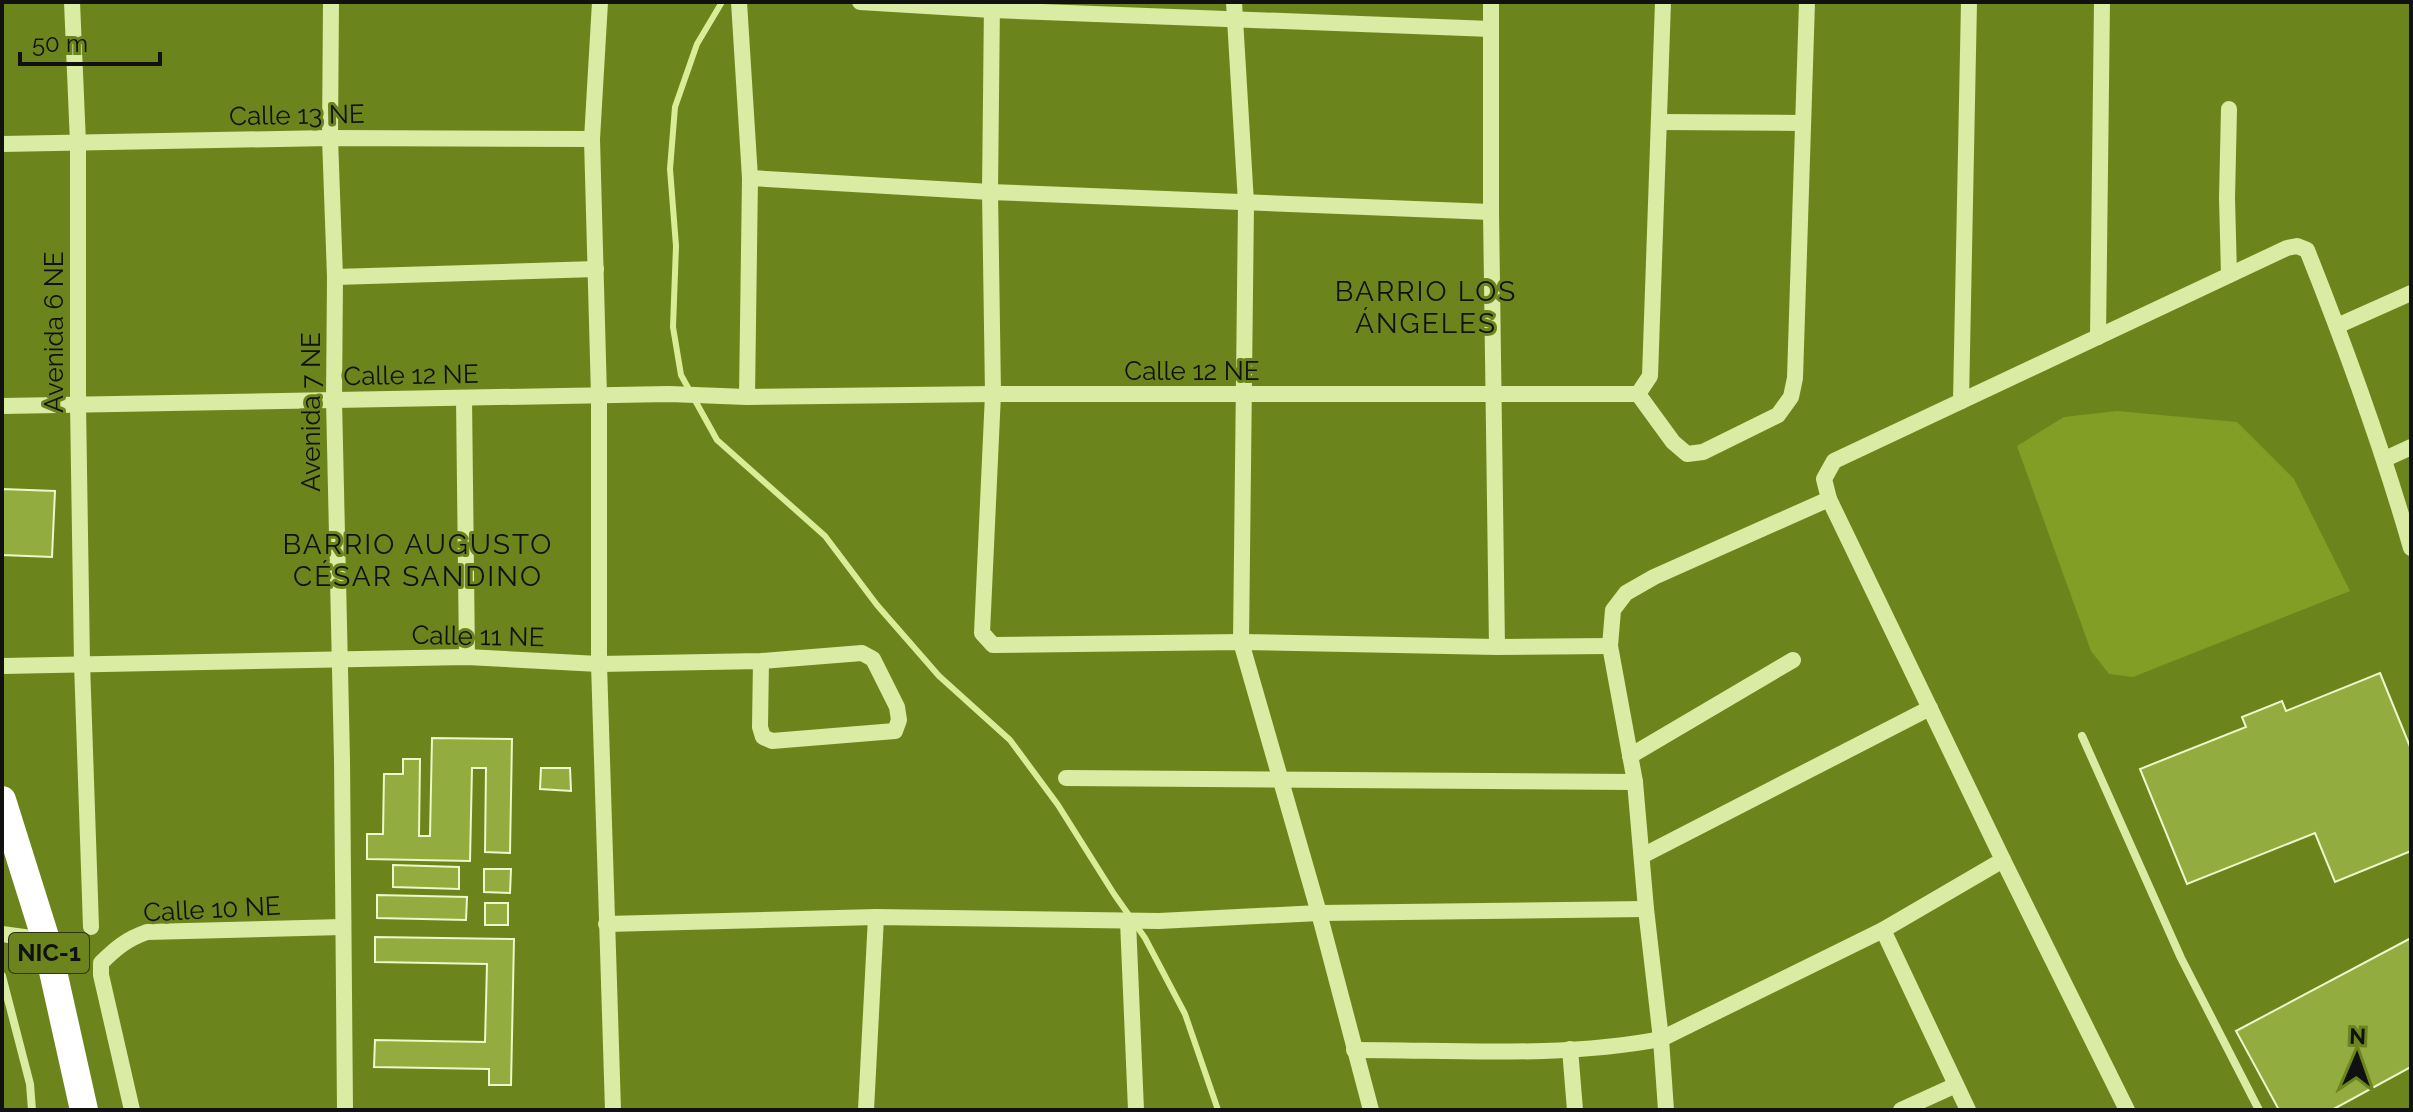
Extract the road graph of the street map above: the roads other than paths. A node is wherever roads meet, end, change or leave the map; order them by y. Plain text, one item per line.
1 (72, 2) edge
2 (331, 2) edge
3 (600, 2) edge
4 (739, 2) edge
5 (860, 2) edge
6 (1491, 2) edge
7 (1663, 2) edge
8 (1807, 2) edge
9 (1969, 2) edge
10 (2102, 2) edge
11 (992, 6) edge
12 (1234, 10) edge
13 (1491, 29) junction
14 (2229, 109) dead end
15 (1660, 122) junction
16 (1802, 123) junction
17 (330, 138) junction
18 (592, 139) junction
19 (78, 143) junction
20 (2, 144) edge
21 (750, 178) junction
22 (990, 192) junction
23 (1246, 203) junction
24 (1491, 212) junction
25 (596, 269) junction
26 (2229, 275) junction
27 (335, 277) junction
28 (2411, 293) edge
29 (2337, 326) junction
30 (2098, 337) junction
31 (993, 394) junction
32 (1638, 394) junction
33 (1242, 395) junction
34 (1493, 395) junction
35 (599, 396) junction
36 (747, 397) junction
37 (464, 398) junction
38 (334, 400) junction
39 (1961, 401) junction
40 (78, 404) junction
41 (2, 406) edge
42 (2411, 447) edge
43 (2385, 459) junction
44 (1829, 499) junction
45 (2411, 548) edge
46 (1241, 642) junction
47 (1610, 646) junction
48 (1497, 647) junction
49 (467, 657) junction
50 (339, 659) junction
51 (1793, 660) dead end
52 (761, 661) junction
53 (82, 663) junction
54 (599, 664) junction
55 (2, 666) edge
56 (1930, 708) junction
57 (2082, 736) dead end
58 (1630, 756) junction
59 (1066, 778) dead end
60 (1278, 779) junction
61 (1635, 782) junction
62 (2, 800) edge
63 (1642, 856) junction
64 (2003, 860) junction
65 (1646, 909) junction
66 (1319, 913) junction
67 (876, 917) junction
68 (1128, 921) junction
69 (606, 924) junction
70 (91, 927) dead end
71 (343, 927) junction
72 (1883, 930) junction
73 (2, 934) edge
74 (46, 940) junction
75 (2, 976) edge
76 (1661, 1039) junction
77 (1570, 1049) junction
78 (1354, 1050) junction
79 (1956, 1085) junction
80 (32, 1110) edge
81 (84, 1110) edge
82 (132, 1110) edge
83 (345, 1110) edge
84 (613, 1110) edge
85 (866, 1110) edge
86 (1136, 1110) edge
87 (1371, 1110) edge
88 (1575, 1110) edge
89 (1666, 1110) edge
90 (1901, 1110) edge
91 (1968, 1110) edge
92 (2127, 1110) edge
93 (2259, 1110) edge

1 - 19 street, Avenida 6 NE
2 - 17 street, Avenida 7 NE
3 - 18 street
4 - 21 street
5 - 11 street
6 - 13 street
7 - 15 street
8 - 16 street
9 - 39 street
10 - 30 street
11 - 12 street
11 - 22 street
12 - 13 street
12 - 23 street
13 - 24 street
14 - 26 street
15 - 16 street
15 - 32 street
16 - 32 street
17 - 18 street, Calle 13 NE
17 - 19 street, Calle 13 NE
17 - 27 street, Avenida 7 NE
18 - 25 street
19 - 20 street, Calle 13 NE
19 - 40 street, Avenida 6 NE
21 - 22 street
21 - 36 street
22 - 23 street
22 - 31 street
23 - 24 street
23 - 33 street
24 - 34 street
25 - 27 street
25 - 35 street
26 - 29 street
26 - 30 street
27 - 38 street, Avenida 7 NE
28 - 29 street
29 - 43 street
30 - 39 street
31 - 33 street, Calle 12 NE
31 - 36 street, Calle 12 NE
31 - 46 street
32 - 34 street, Calle 12 NE
33 - 34 street, Calle 12 NE
33 - 46 street
34 - 48 street
35 - 36 street, Calle 12 NE
35 - 37 street, Calle 12 NE
35 - 54 street
37 - 38 street, Calle 12 NE
37 - 49 street
38 - 40 street, Calle 12 NE
38 - 50 street, Avenida 7 NE
39 - 44 street
40 - 41 street, Calle 12 NE
40 - 53 street, Avenida 6 NE
42 - 43 street
43 - 45 street
44 - 47 street
44 - 56 street
46 - 48 street
46 - 60 street
47 - 48 street
47 - 58 street
49 - 50 street, Calle 11 NE
49 - 54 street, Calle 11 NE
50 - 53 street, Calle 11 NE
50 - 71 street, Avenida 7 NE
51 - 58 street
52 - 52 street, Calle 11 NE
52 - 54 street, Calle 11 NE
53 - 55 street, Calle 11 NE
53 - 70 street, Avenida 6 NE
54 - 69 street
56 - 63 street
56 - 64 street
57 - 93 lane
58 - 61 street
59 - 60 street
60 - 61 street
60 - 66 street
61 - 63 street
62 - 74 highway, NIC-1
63 - 65 street
64 - 72 street
64 - 92 street
65 - 66 street
65 - 76 street
66 - 68 street
66 - 78 street
67 - 68 street
67 - 69 street
67 - 85 street
68 - 86 street
69 - 84 street
71 - 82 street, Calle 10 NE
71 - 83 street, Avenida 7 NE
72 - 76 street
72 - 79 street
73 - 74 street
74 - 81 highway, NIC-1
75 - 80 lane
76 - 77 street
76 - 89 street
77 - 78 street
77 - 88 street
78 - 87 street
79 - 90 street
79 - 91 street

